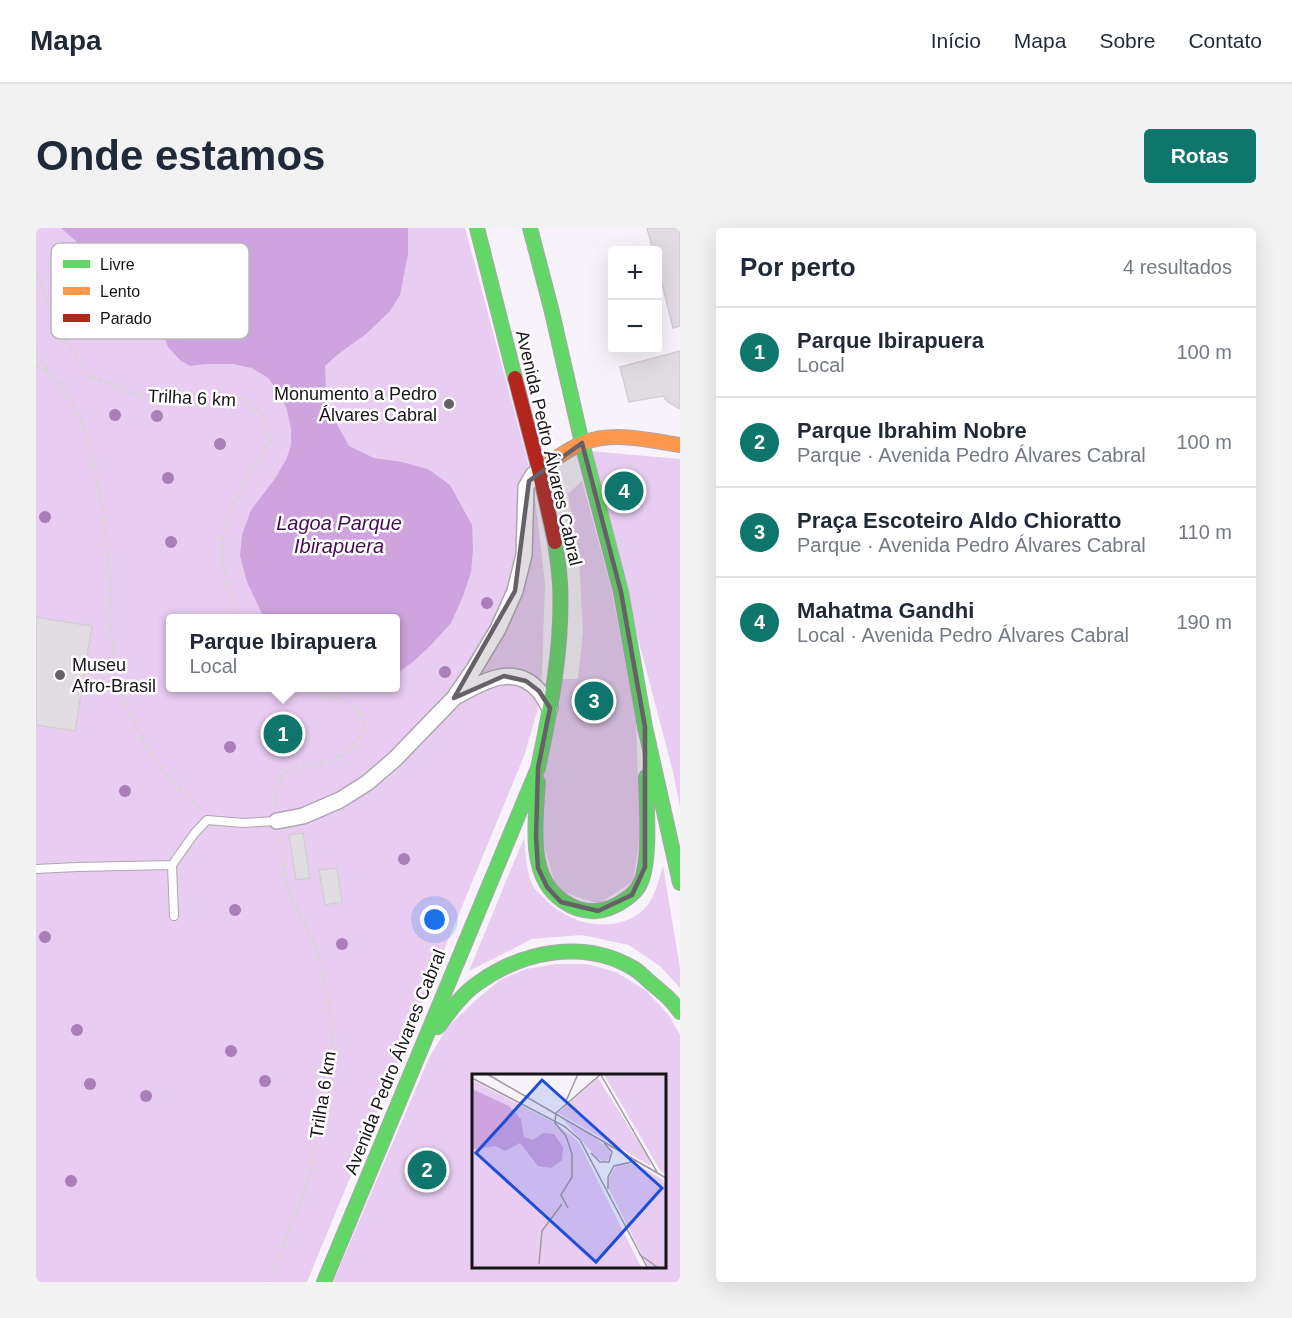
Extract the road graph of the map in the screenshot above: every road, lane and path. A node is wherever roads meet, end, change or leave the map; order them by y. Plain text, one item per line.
1 (477, 228) edge
2 (530, 228) edge
3 (36, 274) edge
4 (51, 311) edge
5 (63, 339) edge
6 (36, 351) edge
7 (36, 365) edge
8 (56, 381) junction
9 (627, 437) junction
10 (582, 443) junction
11 (678, 443) edge
12 (539, 470) junction
13 (589, 471) junction
14 (238, 614) edge
15 (320, 692) edge
16 (454, 698) junction
17 (550, 708) junction
18 (645, 727) junction
19 (538, 768) junction
20 (275, 796) dead end
21 (219, 821) junction
22 (277, 822) joint
23 (281, 838) dead end
24 (172, 865) junction
25 (36, 869) edge
26 (680, 883) edge
27 (174, 916) dead end
28 (680, 1012) edge
29 (421, 1049) junction
30 (270, 1282) edge
31 (324, 1282) edge

1 - 12 main road, Avenida Pedro Álvares Cabral
2 - 10 main road, Avenida Pedro Álvares Cabral
3 - 4 path, Trilha 6 km
5 - 14 path, Trilha 6 km
6 - 8 path
7 - 8 path
8 - 21 path
9 - 10 main road
9 - 11 main road
9 - 13 path
10 - 12 main road
10 - 13 main road, Avenida Pedro Álvares Cabral
12 - 16 street
12 - 17 main road, Avenida Pedro Álvares Cabral
13 - 18 main road, Avenida Pedro Álvares Cabral
15 - 20 path
16 - 17 street
16 - 22 street
17 - 19 main road, Avenida Pedro Álvares Cabral
18 - 19 main road
18 - 26 main road, Avenida Pedro Álvares Cabral
19 - 29 main road, Avenida Pedro Álvares Cabral
21 - 22 lane
21 - 24 lane
23 - 30 path, Trilha 6 km
24 - 25 lane
24 - 27 lane
28 - 29 main road
29 - 31 main road, Avenida Pedro Álvares Cabral

